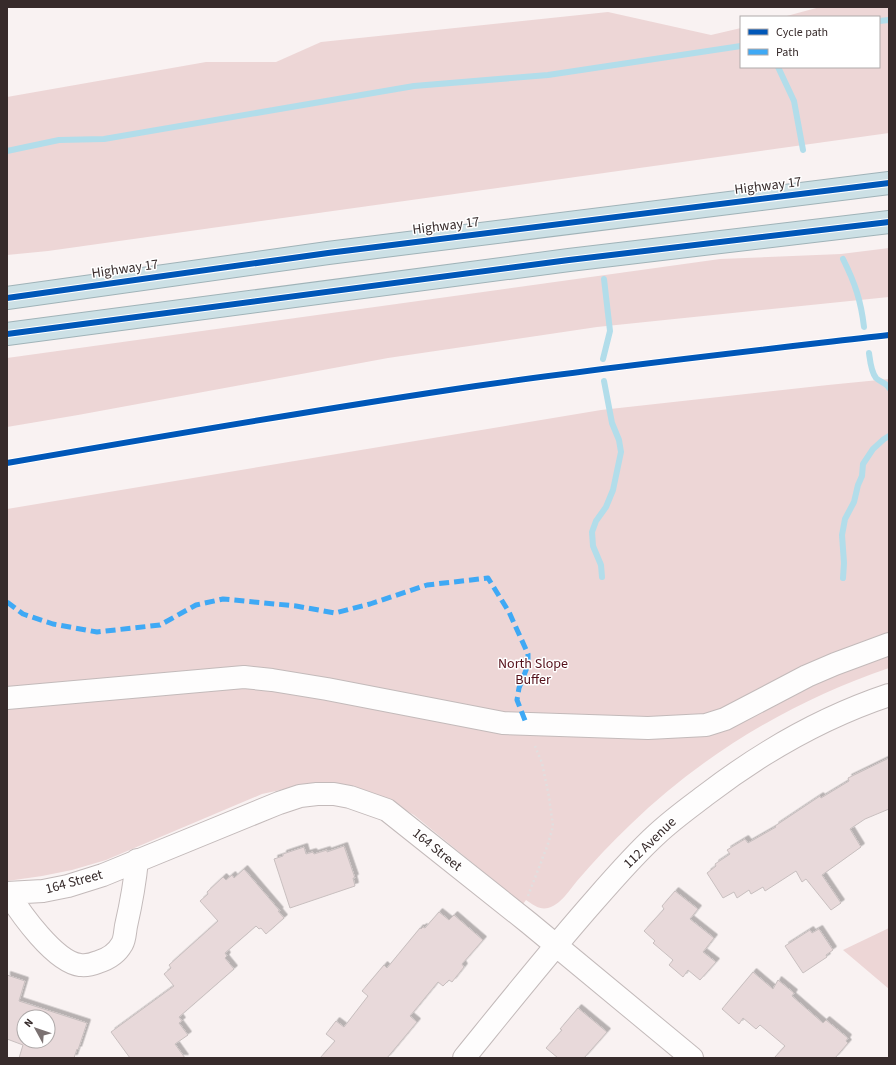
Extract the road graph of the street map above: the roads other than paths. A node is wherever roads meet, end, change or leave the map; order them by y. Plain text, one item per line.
1 (889, 183) edge
2 (889, 222) edge
3 (7, 298) edge
4 (7, 334) edge
5 (889, 644) edge
6 (889, 695) edge
7 (7, 698) edge
8 (138, 860) junction
9 (8, 893) edge
10 (556, 946) junction
11 (464, 1058) edge
12 (692, 1058) edge

1 - 3 highway, Highway 17
2 - 4 highway
5 - 7 street
6 - 10 street, 112 Avenue
8 - 9 street, 164 Street
8 - 9 street, 164 Street
8 - 10 street, 164 Street
10 - 11 street, 112 Avenue
10 - 12 street, 164 Street

